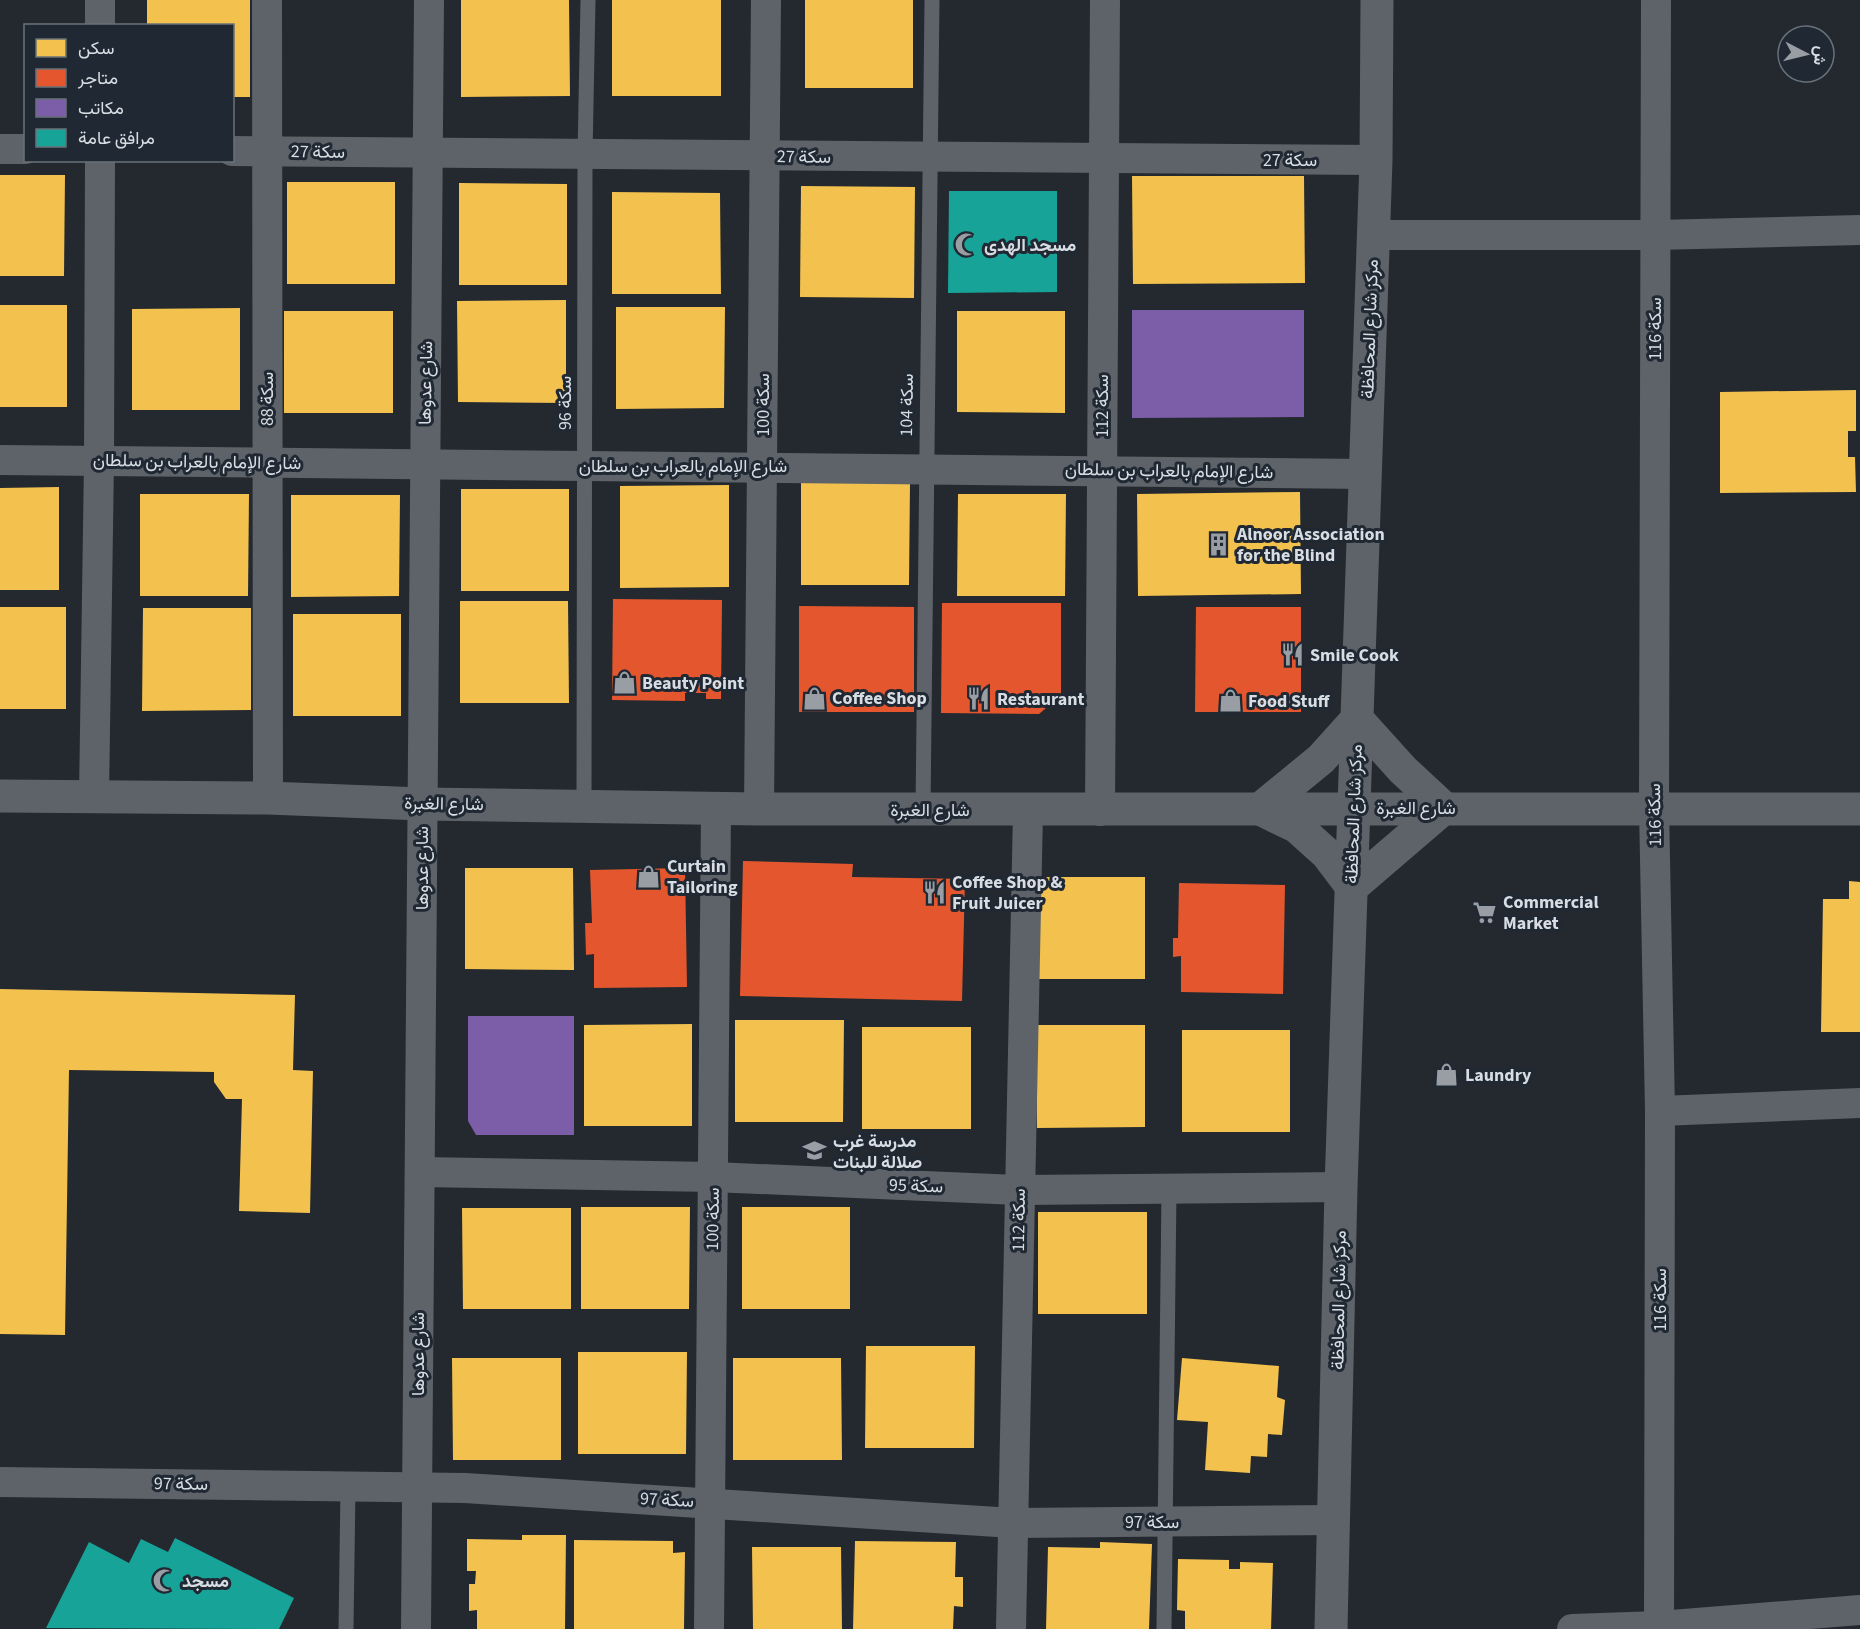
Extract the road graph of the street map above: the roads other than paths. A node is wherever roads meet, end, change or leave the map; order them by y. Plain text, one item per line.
1 (100, 0) edge
2 (267, 0) edge
3 (429, 0) edge
4 (588, 0) edge
5 (766, 0) edge
6 (932, 0) edge
7 (1105, 0) edge
8 (1377, 0) edge
9 (1656, 0) edge
10 (100, 24) edge
11 (0, 149) edge
12 (24, 149) edge
13 (234, 151) edge
14 (267, 152) junction
15 (428, 154) junction
16 (585, 155) junction
17 (765, 157) junction
18 (930, 159) junction
19 (1104, 160) junction
20 (1376, 160) junction
21 (100, 162) edge
22 (1860, 230) edge
23 (1373, 235) junction
24 (1655, 235) junction
25 (0, 460) edge
26 (99, 461) junction
27 (267, 463) junction
28 (425, 464) junction
29 (585, 465) junction
30 (763, 467) junction
31 (926, 468) junction
32 (1102, 470) junction
33 (1366, 474) junction
34 (1357, 719) junction
35 (0, 796) edge
36 (94, 797) junction
37 (268, 798) junction
38 (423, 804) junction
39 (584, 807) junction
40 (1355, 808) junction
41 (1444, 808) junction
42 (1654, 808) junction
43 (716, 809) junction
44 (759, 809) junction
45 (1260, 809) junction
46 (1860, 809) edge
47 (923, 810) junction
48 (1028, 811) junction
49 (1100, 811) junction
50 (1352, 887) junction
51 (1860, 1103) edge
52 (1660, 1111) junction
53 (420, 1172) junction
54 (713, 1177) junction
55 (1341, 1187) junction
56 (1168, 1189) junction
57 (1020, 1190) junction
58 (0, 1482) edge
59 (348, 1487) junction
60 (417, 1489) junction
61 (710, 1502) junction
62 (1333, 1520) junction
63 (1165, 1522) junction
64 (1013, 1523) junction
65 (1860, 1610) edge
66 (1659, 1627) edge
67 (346, 1629) edge
68 (416, 1629) edge
69 (710, 1629) edge
70 (1011, 1629) edge
71 (1164, 1629) edge
72 (1331, 1629) edge
73 (1572, 1629) edge

1 - 10 street
2 - 14 street, سكة 88
3 - 15 street, شارع عدوها
4 - 16 lane, سكة 96
5 - 17 street, سكة 100
6 - 18 lane, سكة 104
7 - 19 street, سكة 112
8 - 20 street, مركز شارع المحافظة
9 - 24 street, سكة 116
11 - 12 street
13 - 14 street, سكة 27
14 - 15 street, سكة 27
14 - 27 street, سكة 88
15 - 16 street, سكة 27
15 - 28 street, شارع عدوها
16 - 17 street, سكة 27
16 - 29 lane, سكة 96
17 - 18 street, سكة 27
17 - 30 street, سكة 100
18 - 19 street, سكة 27
18 - 31 lane, سكة 104
19 - 20 street, سكة 27
19 - 32 street, سكة 112
20 - 23 street, مركز شارع المحافظة
21 - 26 street
22 - 24 street
23 - 24 street
23 - 33 street, مركز شارع المحافظة
24 - 42 street, سكة 116
25 - 26 street, شارع الإمام بالعراب بن سلطان
26 - 27 street, شارع الإمام بالعراب بن سلطان
26 - 36 street
27 - 28 street, شارع الإمام بالعراب بن سلطان
27 - 37 street, سكة 88
28 - 29 street, شارع الإمام بالعراب بن سلطان
28 - 38 street, شارع عدوها
29 - 30 street, شارع الإمام بالعراب بن سلطان
29 - 39 lane, سكة 96
30 - 31 street, شارع الإمام بالعراب بن سلطان
30 - 44 street, سكة 100
31 - 32 street, شارع الإمام بالعراب بن سلطان
31 - 47 lane, سكة 104
32 - 33 street, شارع الإمام بالعراب بن سلطان
32 - 49 street, سكة 112
33 - 34 street, مركز شارع المحافظة
34 - 40 street, مركز شارع المحافظة
34 - 41 street
34 - 45 street
35 - 36 street, شارع الغبرة
36 - 37 street, شارع الغبرة
37 - 38 street, شارع الغبرة
38 - 39 street, شارع الغبرة
38 - 53 street, شارع عدوها
39 - 43 street, شارع الغبرة
40 - 41 street, شارع الغبرة
40 - 45 street, شارع الغبرة
40 - 50 street, مركز شارع المحافظة
41 - 42 street, شارع الغبرة
41 - 50 street
42 - 46 street, شارع الغبرة
42 - 52 street, سكة 116
43 - 44 street, شارع الغبرة
43 - 54 street, سكة 100
44 - 47 street, شارع الغبرة
45 - 49 street, شارع الغبرة
45 - 50 street
47 - 48 street, شارع الغبرة
48 - 49 street, شارع الغبرة
48 - 57 street, سكة 112
50 - 55 street, مركز شارع المحافظة
51 - 52 street
52 - 66 street, سكة 116
53 - 54 street, سكة 95
53 - 60 street, شارع عدوها
54 - 57 street, سكة 95
54 - 61 street, سكة 100
55 - 56 street, سكة 95
55 - 62 street, مركز شارع المحافظة
56 - 57 street, سكة 95
56 - 63 lane
57 - 64 street, سكة 112
58 - 59 street, سكة 97
59 - 60 street, سكة 97
59 - 67 lane
60 - 61 street, سكة 97
60 - 68 street, شارع عدوها
61 - 64 street, سكة 97
61 - 69 street, سكة 100
62 - 63 street, سكة 97
62 - 72 street, مركز شارع المحافظة
63 - 64 street, سكة 97
63 - 71 lane
64 - 70 street, سكة 112
65 - 66 street
66 - 73 street

